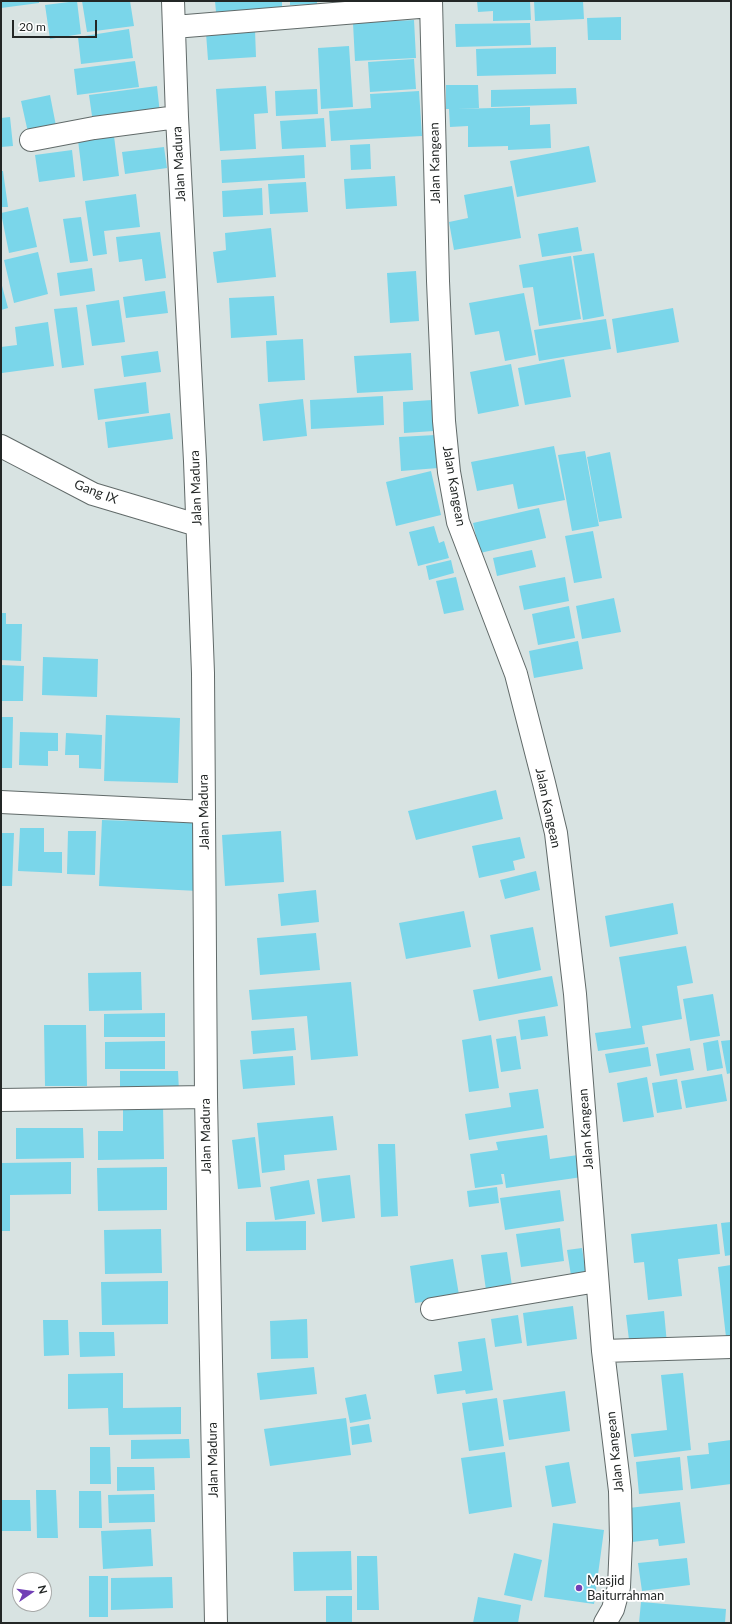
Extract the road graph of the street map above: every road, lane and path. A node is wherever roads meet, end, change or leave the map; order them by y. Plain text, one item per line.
1 (173, 1) edge
2 (431, 3) edge
3 (174, 27) junction
4 (177, 117) junction
5 (31, 140) dead end
6 (1, 446) edge
7 (197, 525) junction
8 (1, 802) edge
9 (204, 812) junction
10 (206, 1097) junction
11 (1, 1100) edge
12 (597, 1281) junction
13 (432, 1309) dead end
14 (731, 1347) edge
15 (603, 1351) junction
16 (216, 1623) edge
17 (605, 1623) edge

1 - 3 street, Jalan Madura
2 - 3 street
2 - 12 street, Jalan Kangean
3 - 4 street, Jalan Madura
4 - 5 street
4 - 7 street, Jalan Madura
6 - 7 street, Gang IX
7 - 9 street, Jalan Madura
8 - 9 street
9 - 10 street, Jalan Madura
10 - 11 street
10 - 16 street, Jalan Madura
12 - 13 street
12 - 15 street, Jalan Kangean
14 - 15 street
15 - 17 street, Jalan Kangean

